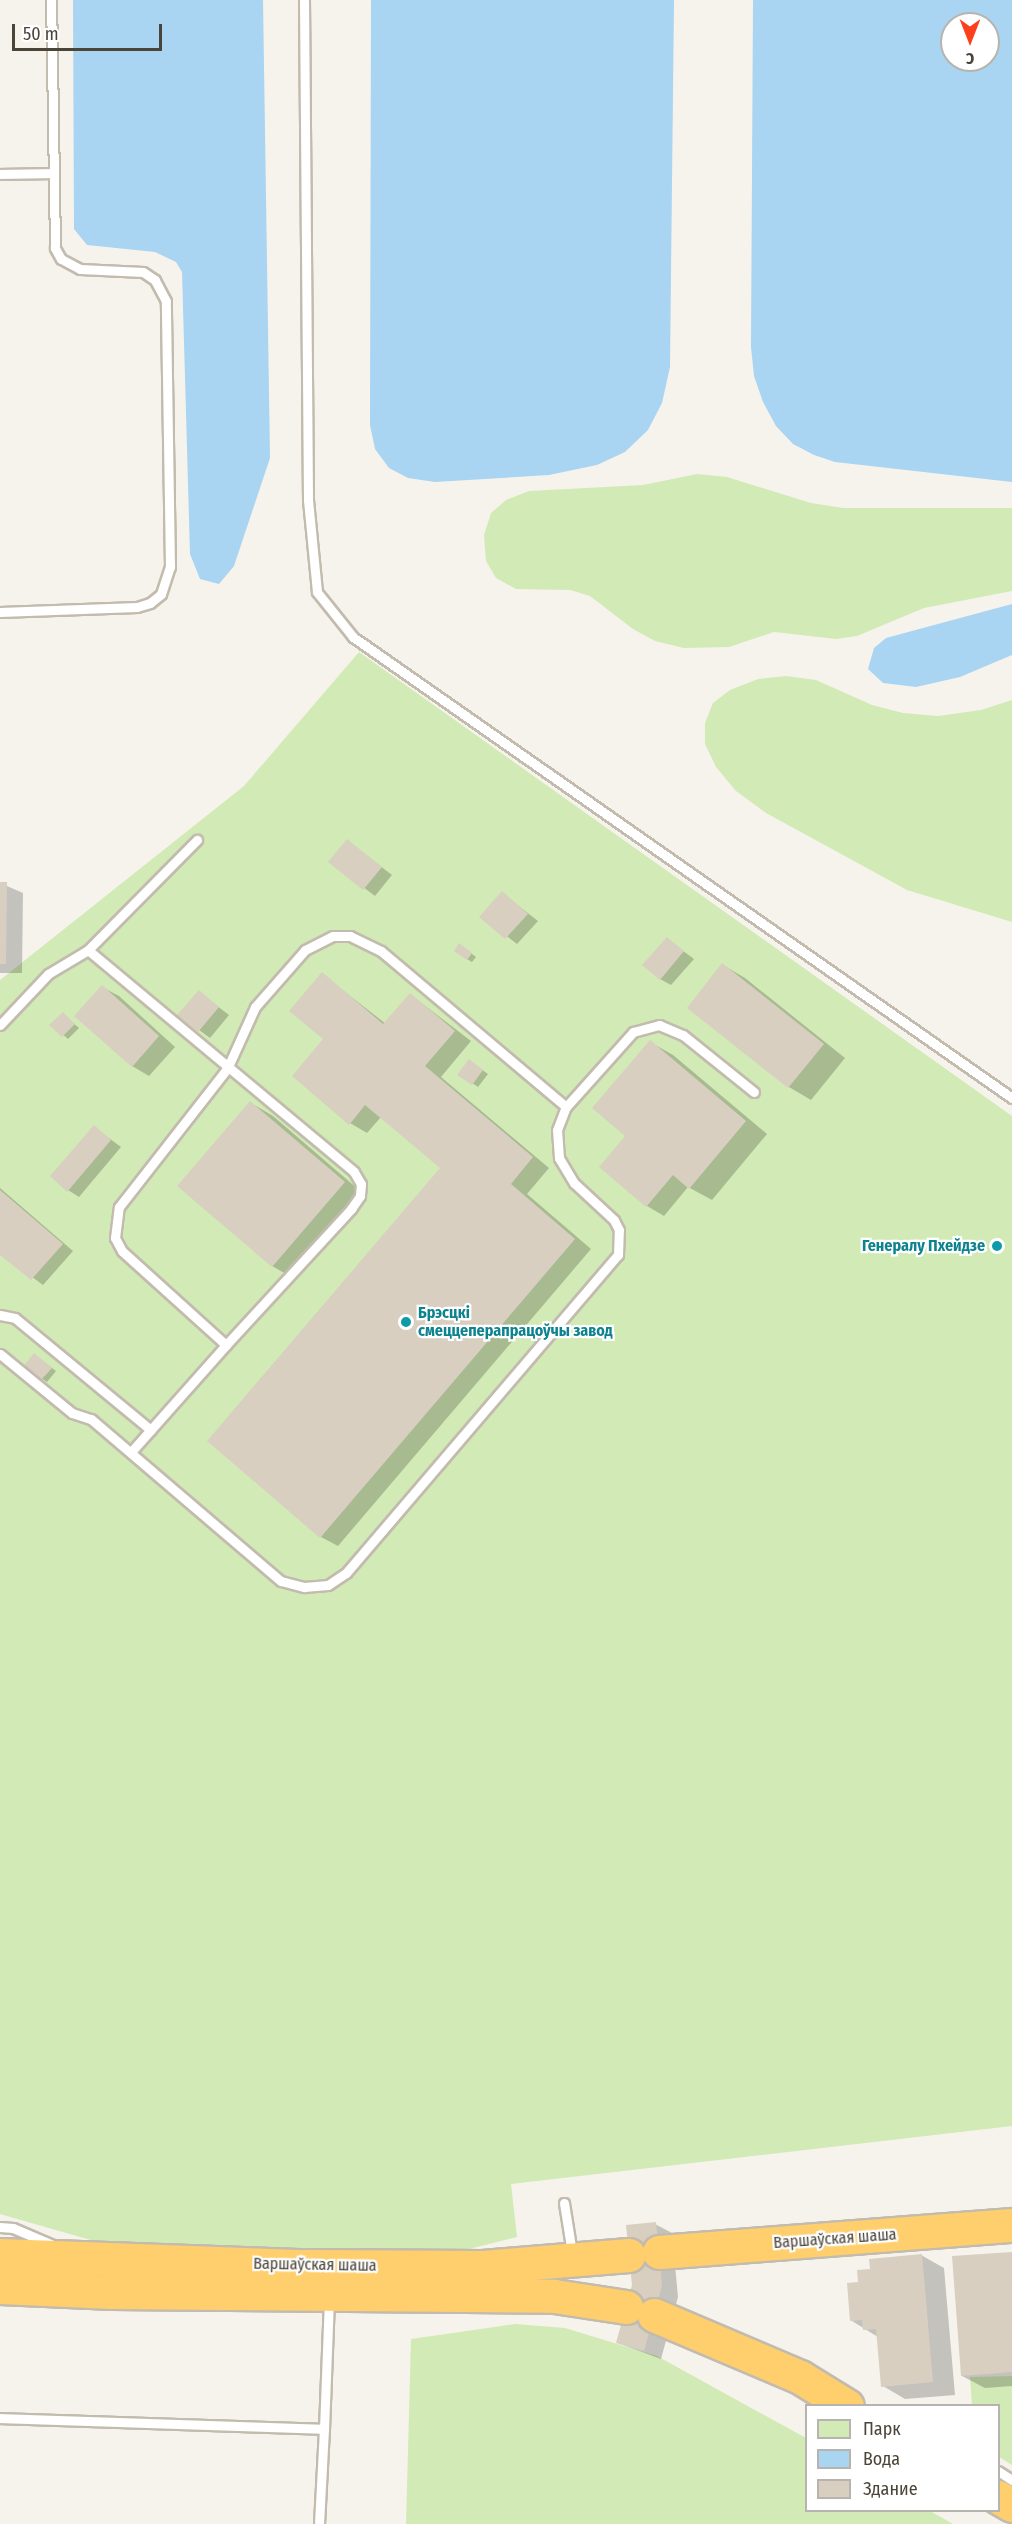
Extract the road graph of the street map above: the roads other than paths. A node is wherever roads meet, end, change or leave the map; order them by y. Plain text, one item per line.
1 (51, 0) edge
2 (304, 0) edge
3 (53, 173) junction
4 (0, 174) edge
5 (0, 612) edge
6 (197, 840) dead end
7 (88, 950) junction
8 (0, 1025) edge
9 (227, 1069) junction
10 (754, 1092) dead end
11 (1012, 1098) edge
12 (566, 1107) junction
13 (0, 1315) edge
14 (225, 1345) junction
15 (0, 1354) edge
16 (151, 1430) junction
17 (131, 1452) junction
18 (564, 2203) dead end
19 (1012, 2225) edge
20 (0, 2227) edge
21 (0, 2255) edge
22 (86, 2259) junction
23 (564, 2278) junction
24 (0, 2287) edge
25 (330, 2296) junction
26 (850, 2403) edge
27 (0, 2418) edge
28 (324, 2429) junction
29 (319, 2524) edge

1 - 3 lane
2 - 11 lane
3 - 4 lane
3 - 5 lane
6 - 7 lane
7 - 8 lane
7 - 9 lane
9 - 12 lane
9 - 14 lane
9 - 14 lane
10 - 12 lane
12 - 17 lane
13 - 16 lane
14 - 16 lane
15 - 17 lane
16 - 17 lane
18 - 23 lane
19 - 23 highway, Варшаўская шаша
20 - 22 lane
21 - 22 highway, Варшаўская шаша
22 - 23 highway, Варшаўская шаша
23 - 25 highway, Варшаўская шаша
23 - 26 highway, Варшаўская шаша
24 - 25 highway, Варшаўская шаша
25 - 28 lane
27 - 28 lane
28 - 29 lane

